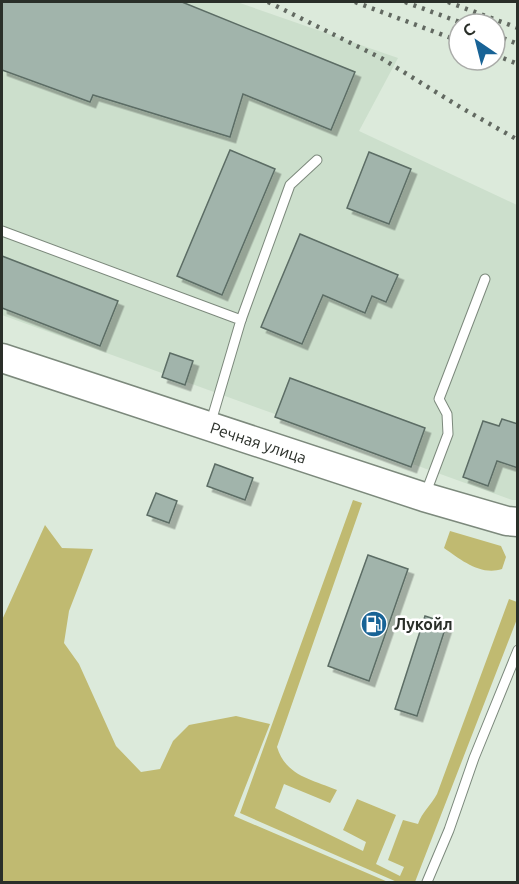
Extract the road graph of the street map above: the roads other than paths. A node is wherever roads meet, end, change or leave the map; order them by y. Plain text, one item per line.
1 (317, 160) dead end
2 (2, 231) edge
3 (485, 279) dead end
4 (241, 320) junction
5 (2, 358) edge
6 (209, 427) junction
7 (424, 497) junction
8 (518, 522) edge
9 (518, 650) edge
10 (427, 882) edge

1 - 4 lane
2 - 4 lane
3 - 7 lane
4 - 6 lane
5 - 6 main road, Речная улица
6 - 7 main road, Речная улица
7 - 8 main road, Речная улица
9 - 10 lane

